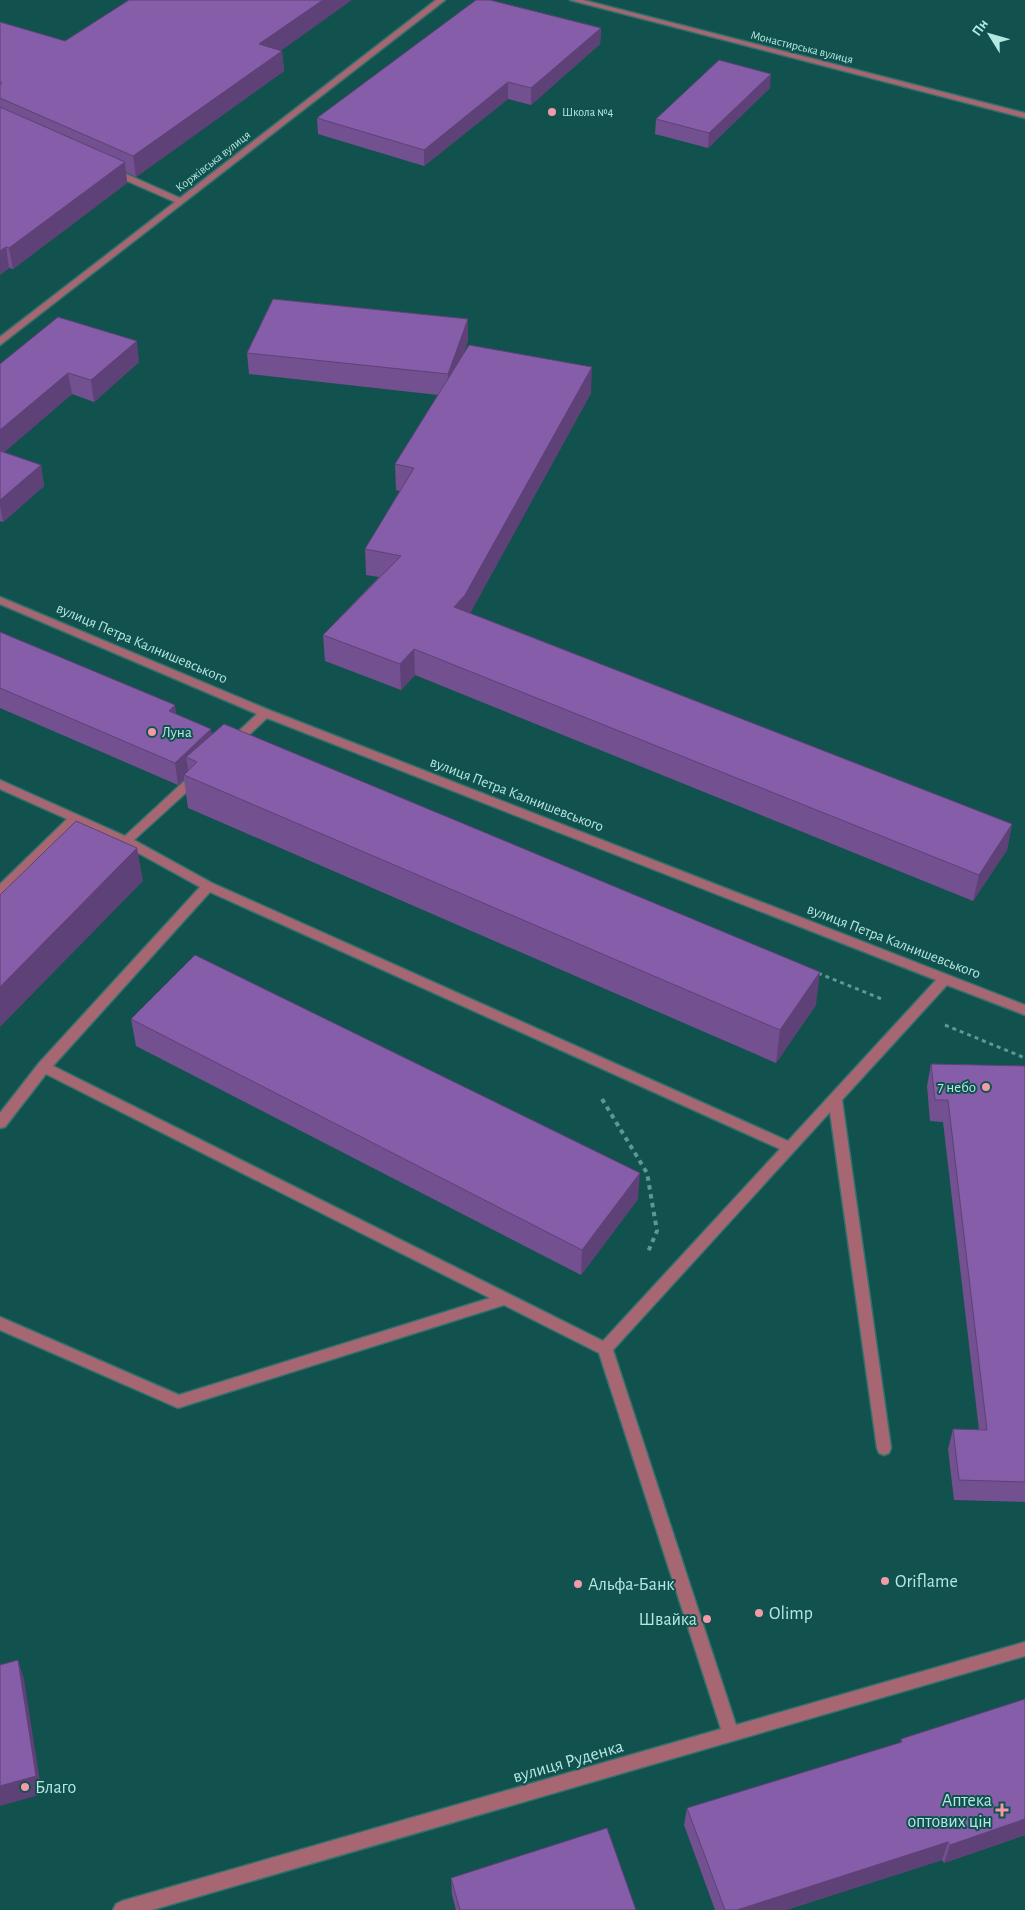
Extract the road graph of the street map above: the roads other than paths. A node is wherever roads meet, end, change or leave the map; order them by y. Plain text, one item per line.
1 (441, 0) edge
2 (574, 0) edge
3 (1025, 116) edge
4 (100, 166) edge
5 (181, 202) junction
6 (0, 342) edge
7 (0, 600) edge
8 (265, 713) junction
9 (220, 755) edge
10 (206, 768) edge
11 (0, 784) edge
12 (76, 818) junction
13 (126, 841) junction
14 (208, 886) junction
15 (0, 891) edge
16 (945, 979) junction
17 (1025, 1010) edge
18 (44, 1067) junction
19 (835, 1098) junction
20 (0, 1123) edge
21 (790, 1148) junction
22 (505, 1299) junction
23 (0, 1323) edge
24 (605, 1349) junction
25 (884, 1448) dead end
26 (1025, 1649) edge
27 (731, 1735) junction
28 (122, 1910) edge

1 - 5 street, Коржівська вулиця
2 - 3 street, Монастирська вулиця
4 - 5 street
5 - 6 street, Коржівська вулиця
7 - 8 street, вулиця Петра Калнишевського
8 - 9 street
8 - 16 street, вулиця Петра Калнишевського
10 - 13 street
11 - 12 street
12 - 13 street
12 - 15 street
13 - 14 street
14 - 18 street
14 - 21 street
16 - 17 street, вулиця Петра Калнишевського
16 - 19 street
18 - 20 street
18 - 22 street
19 - 21 street
19 - 25 street
21 - 24 street
22 - 23 street
22 - 24 street
24 - 27 street
26 - 27 street, вулиця Руденка
27 - 28 street, вулиця Руденка

